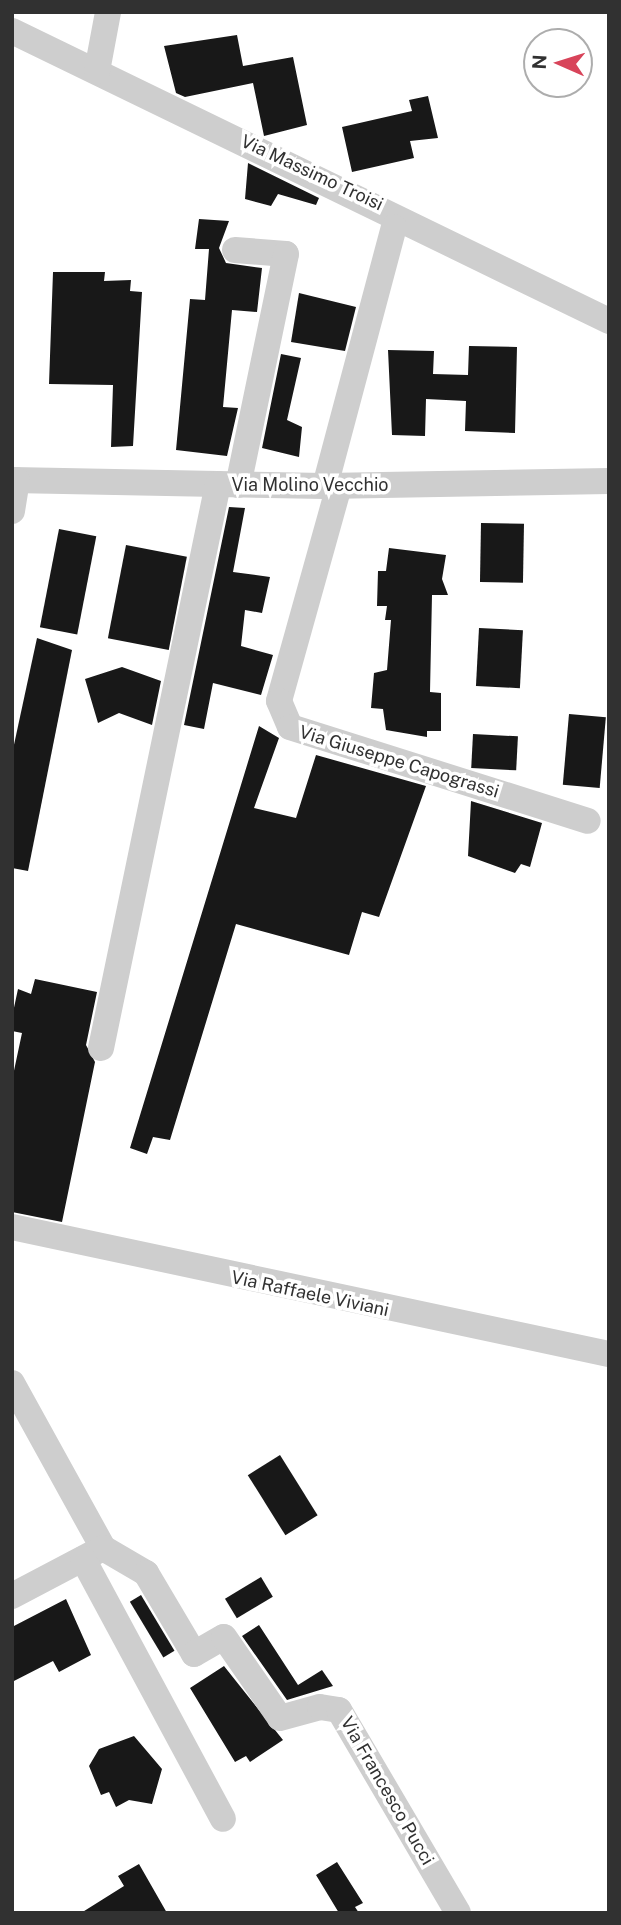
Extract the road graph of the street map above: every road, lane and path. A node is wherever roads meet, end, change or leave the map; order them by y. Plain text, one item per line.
1 (108, 12) edge
2 (12, 31) edge
3 (97, 71) junction
4 (394, 227) dead end
5 (235, 250) dead end
6 (609, 321) edge
7 (15, 480) edge
8 (609, 481) edge
9 (228, 484) junction
10 (332, 486) junction
11 (12, 511) edge
12 (588, 821) dead end
13 (101, 1048) dead end
14 (12, 1227) edge
15 (609, 1354) edge
16 (12, 1383) edge
17 (93, 1554) junction
18 (12, 1596) edge
19 (223, 1819) dead end
20 (458, 1913) edge

1 - 3 street
2 - 3 street, Via Massimo Troisi
3 - 6 street, Via Massimo Troisi
4 - 10 street, Via Giuseppe Capograssi
5 - 9 street
7 - 9 street, Via Molino Vecchio
7 - 11 street
8 - 10 street, Via Molino Vecchio
9 - 10 street, Via Molino Vecchio
9 - 13 street
10 - 12 street, Via Giuseppe Capograssi
14 - 15 street, Via Raffaele Viviani
16 - 17 street
17 - 18 street
17 - 19 street
17 - 20 street, Via Francesco Pucci

